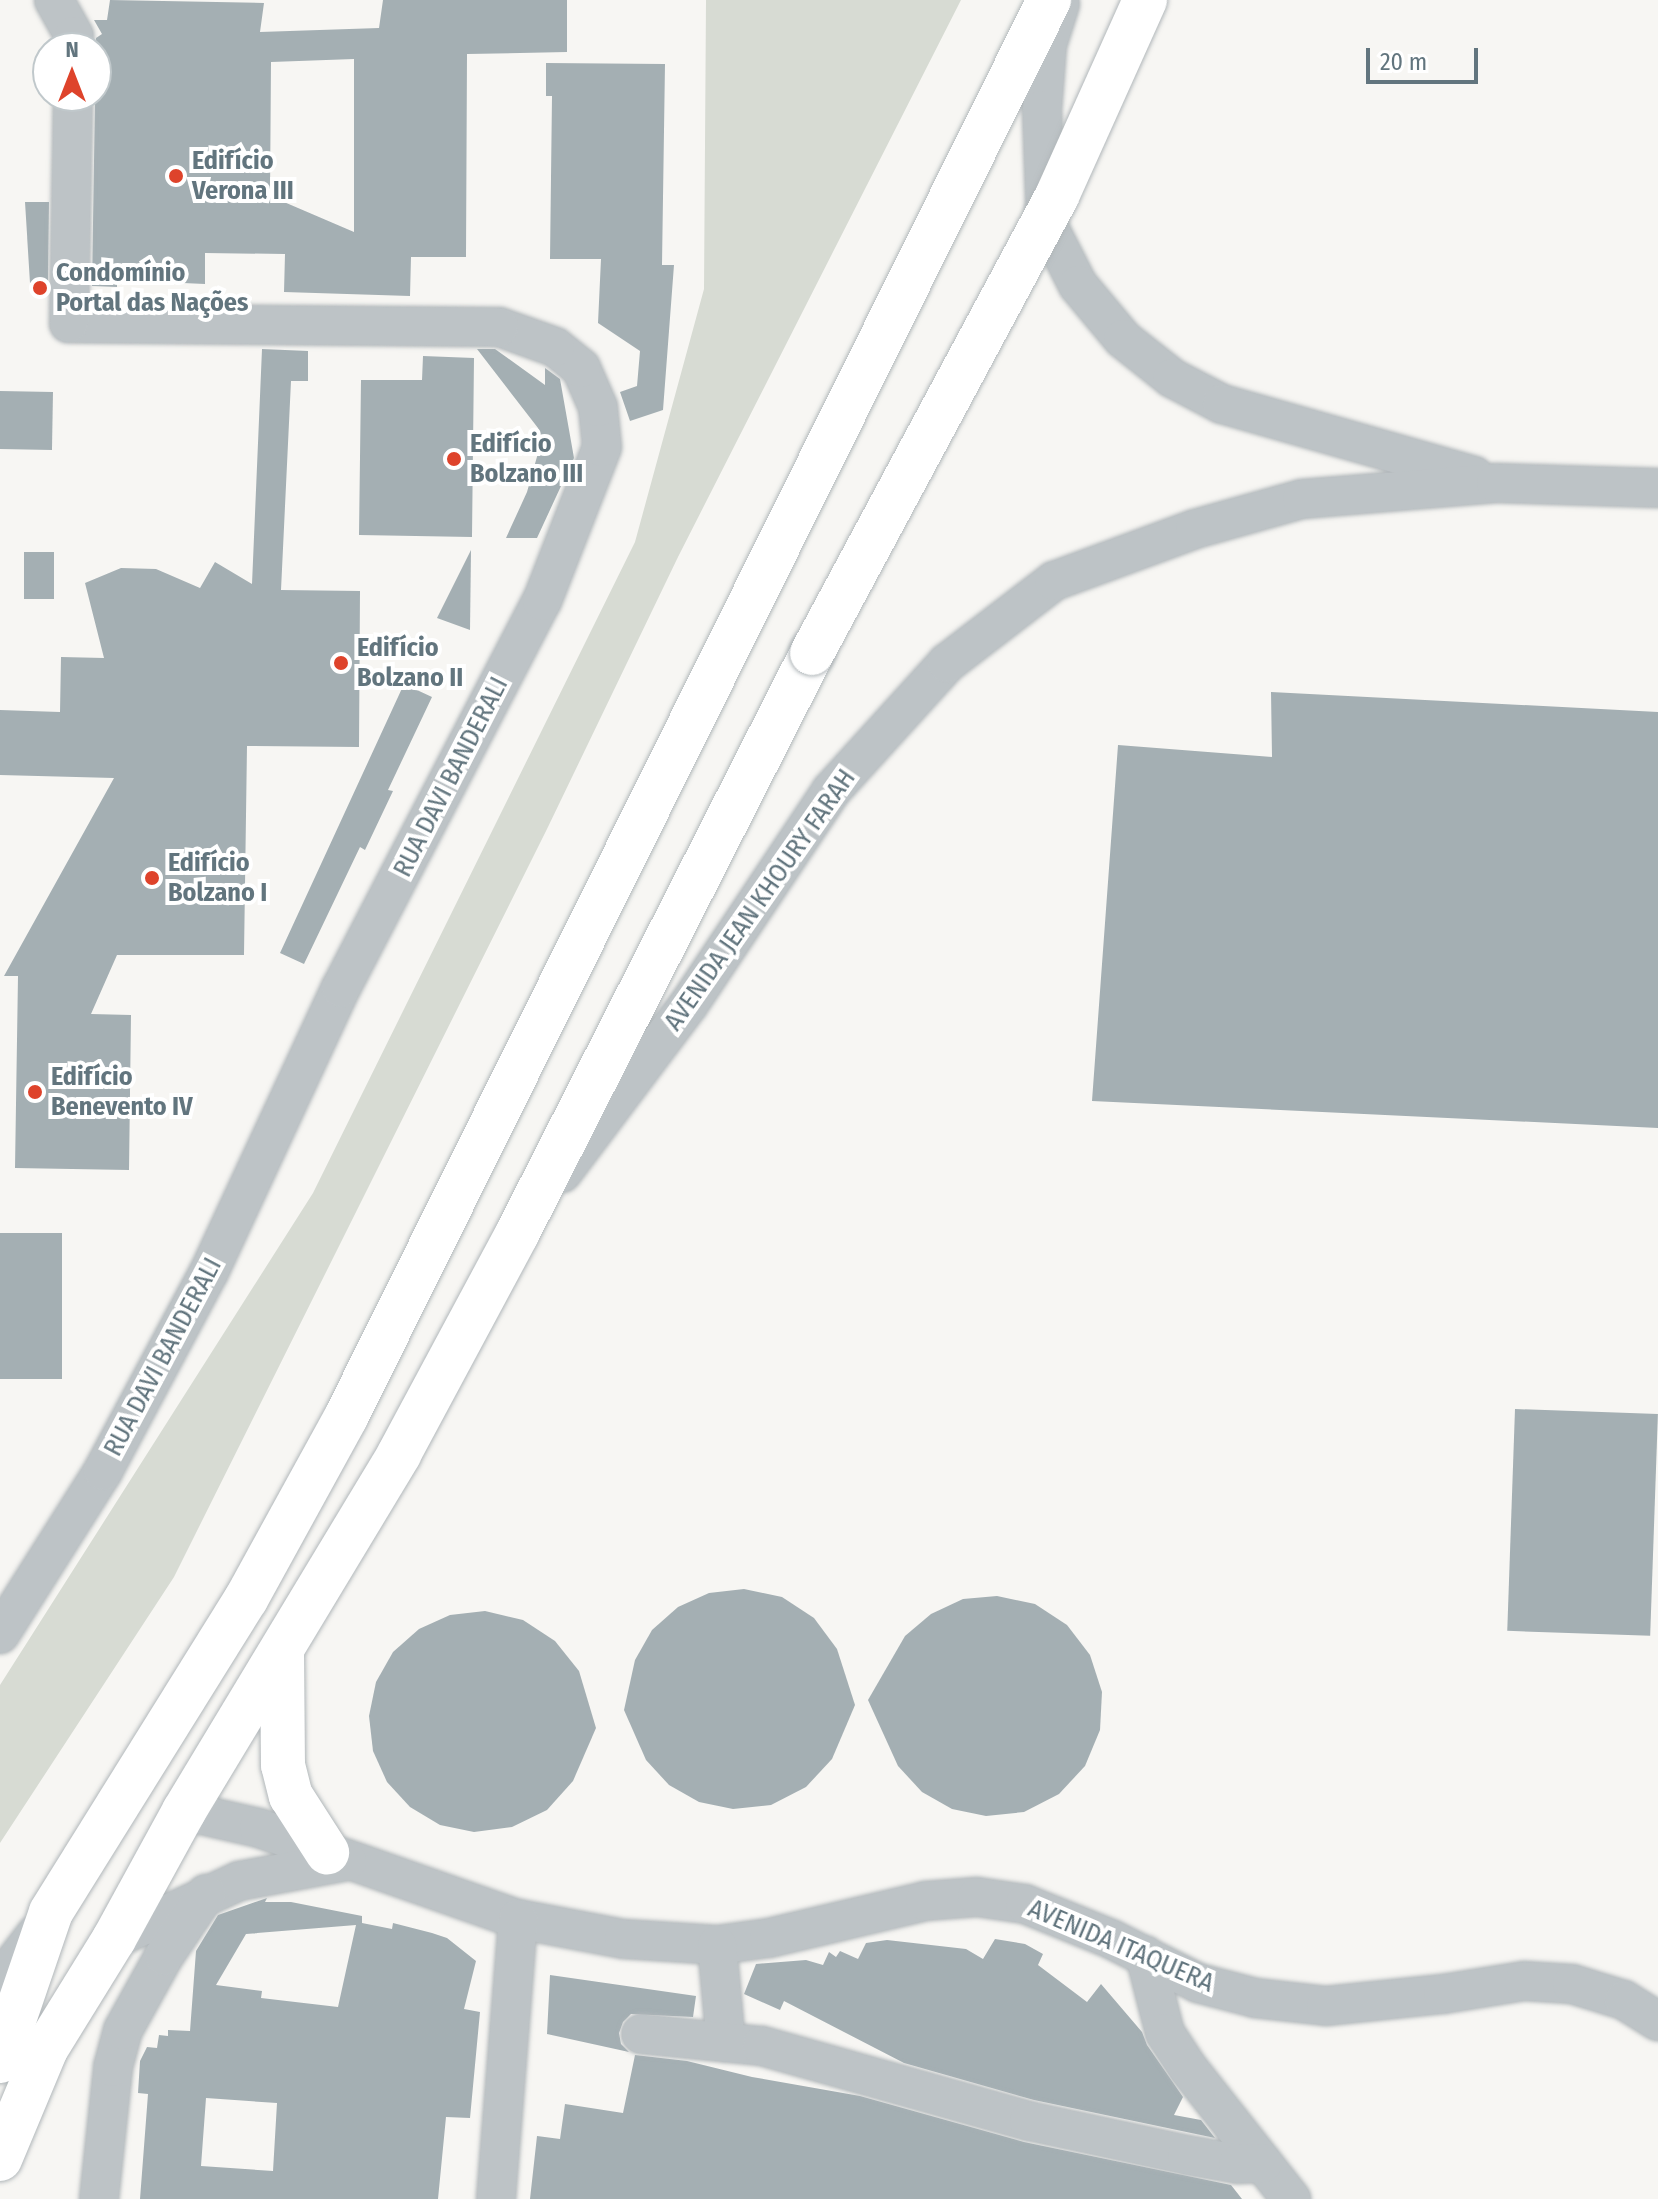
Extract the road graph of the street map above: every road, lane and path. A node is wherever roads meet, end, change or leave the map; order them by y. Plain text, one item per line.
1 (54, 0) edge
2 (1049, 0) edge
3 (1061, 0) edge
4 (1145, 0) edge
5 (72, 32) edge
6 (73, 112) edge
7 (1496, 483) junction
8 (1658, 488) edge
9 (517, 1234) junction
10 (0, 1634) edge
11 (283, 1647) junction
12 (184, 1811) junction
13 (90, 1845) junction
14 (338, 1857) junction
15 (206, 1894) junction
16 (51, 1912) junction
17 (518, 1919) junction
18 (114, 1939) junction
19 (717, 1945) junction
20 (1145, 1955) junction
21 (0, 1981) edge
22 (1658, 2021) edge
23 (641, 2034) dead end
24 (726, 2043) junction
25 (46, 2049) junction
26 (0, 2058) edge
27 (0, 2159) edge
28 (1263, 2163) junction
29 (99, 2199) edge
30 (496, 2199) edge
31 (1291, 2199) edge

1 - 5 street
2 - 13 main road
3 - 7 street, AVENIDA JEAN KHOURY FARAH
4 - 9 main road, bridge
6 - 10 street, RUA DAVI BANDERALI
7 - 8 street, AVENIDA JEAN KHOURY FARAH
7 - 9 street, AVENIDA JEAN KHOURY FARAH
9 - 11 main road
11 - 12 main road
11 - 14 main road
12 - 13 main road
12 - 14 street, AVENIDA ITAQUERA
12 - 18 main road
13 - 16 main road
14 - 15 street, AVENIDA ITAQUERA
14 - 17 street, AVENIDA ITAQUERA
15 - 18 street, AVENIDA ITAQUERA
15 - 29 street
16 - 21 street
16 - 26 main road
17 - 19 street, AVENIDA ITAQUERA
17 - 30 street
18 - 25 main road
19 - 20 street, AVENIDA ITAQUERA
19 - 24 street
20 - 22 street, AVENIDA ITAQUERA
20 - 28 street
23 - 24 street
24 - 28 street
25 - 26 main road
25 - 27 main road
28 - 31 street

